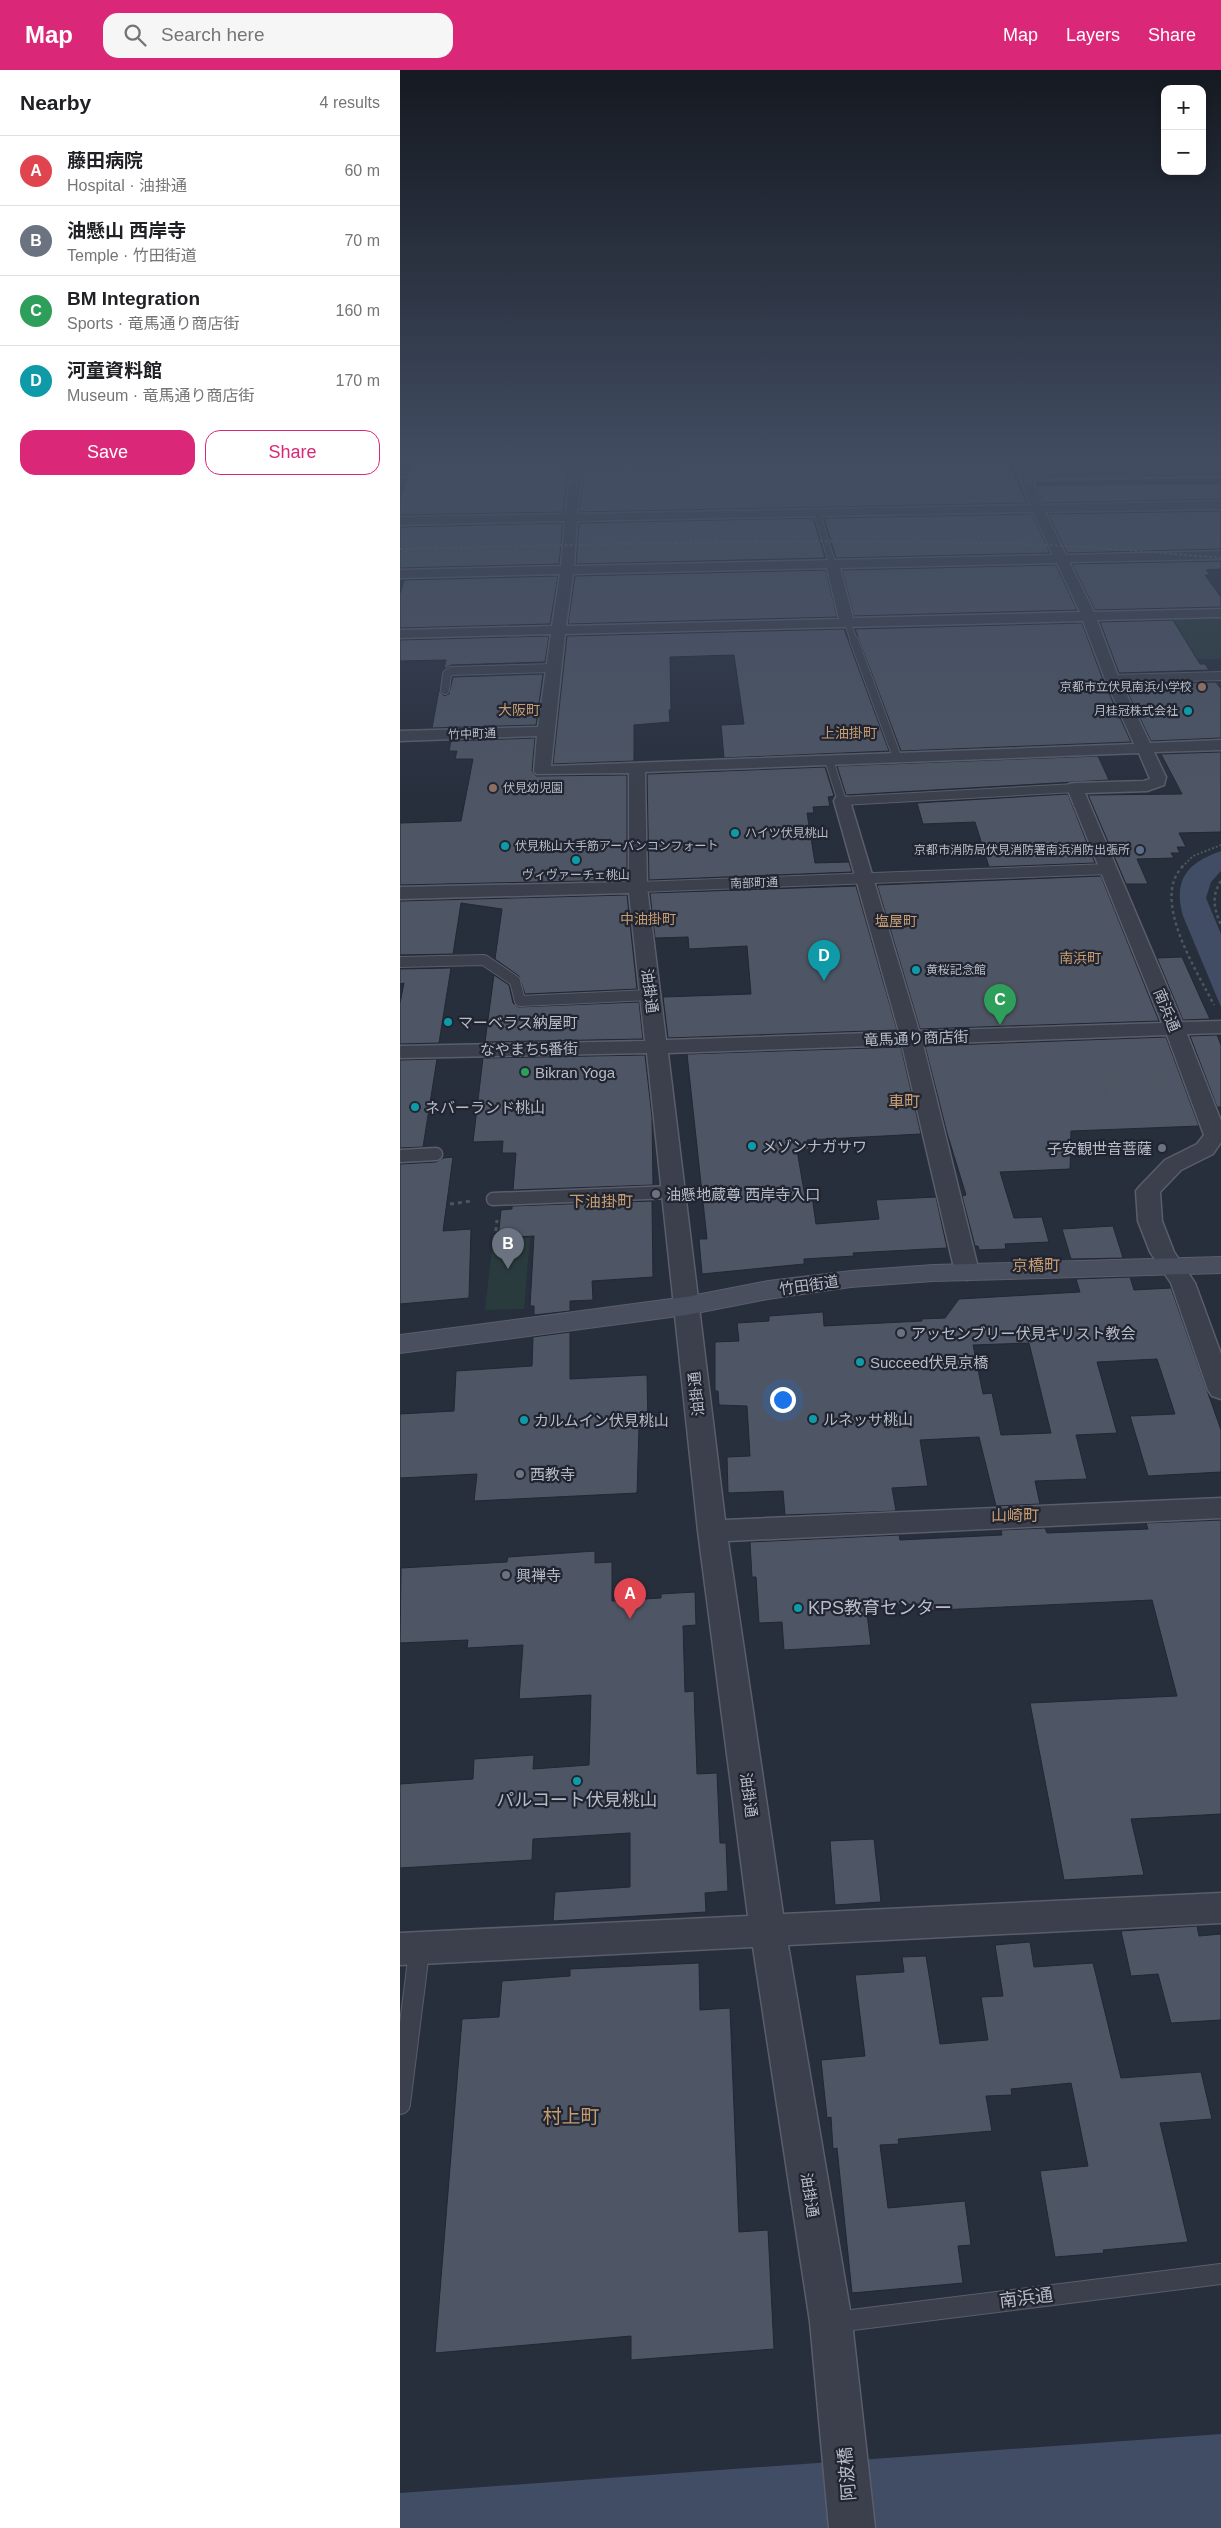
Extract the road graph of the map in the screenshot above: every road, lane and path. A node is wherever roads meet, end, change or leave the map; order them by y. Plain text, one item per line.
1 (565, 576) edge
2 (835, 576) edge
3 (1068, 576) edge
4 (1221, 612) edge
5 (1088, 615) junction
6 (847, 621) junction
7 (558, 630) junction
8 (400, 634) edge
9 (553, 668) junction
10 (1221, 676) edge
11 (1112, 679) junction
12 (445, 690) dead end
13 (545, 732) junction
14 (400, 736) edge
15 (1221, 745) edge
16 (1145, 747) junction
17 (897, 757) junction
18 (829, 760) junction
19 (637, 767) junction
20 (1075, 788) junction
21 (842, 801) junction
22 (1221, 845) edge
23 (1108, 869) junction
24 (865, 878) junction
25 (1221, 881) edge
26 (638, 888) junction
27 (400, 893) edge
28 (1221, 925) edge
29 (400, 962) edge
30 (650, 995) junction
31 (1216, 1022) edge
32 (1175, 1029) junction
33 (911, 1038) junction
34 (658, 1047) junction
35 (400, 1052) edge
36 (1196, 1081) junction
37 (1161, 1082) junction
38 (1164, 1092) dead end
39 (1106, 1094) dead end
40 (436, 1154) dead end
41 (400, 1156) edge
42 (672, 1192) junction
43 (494, 1199) dead end
44 (1221, 1265) edge
45 (1172, 1266) junction
46 (967, 1272) junction
47 (686, 1306) junction
48 (400, 1344) edge
49 (1221, 1390) edge
50 (1221, 1508) edge
51 (712, 1531) junction
52 (1221, 1908) edge
53 (768, 1931) junction
54 (409, 1948) edge
55 (400, 2104) edge
56 (1221, 2274) edge
57 (831, 2322) junction
58 (843, 2421) joint
59 (852, 2528) edge

1 - 7 street
2 - 6 street
3 - 5 street
4 - 5 street
5 - 6 street
5 - 11 street
6 - 7 street
6 - 17 lane
7 - 8 street
7 - 9 street
9 - 12 lane
9 - 13 street
10 - 11 lane
11 - 16 street
13 - 14 street, 竹中町通
13 - 19 street
15 - 16 street
16 - 17 street
16 - 20 street
17 - 18 street
18 - 19 street
18 - 21 lane
19 - 26 street, 油掛通
20 - 21 lane
20 - 23 street, 南浜通
21 - 24 street
22 - 31 path
23 - 24 lane, 南部町通
23 - 32 street, 南浜通
24 - 26 lane, 南部町通
24 - 33 street
25 - 28 path
26 - 27 street, 南部町通
26 - 30 street, 油掛通
29 - 30 lane
30 - 34 street, 油掛通
31 - 32 street, 竜馬通り商店街
32 - 33 street, 竜馬通り商店街
32 - 36 street, 南浜通
33 - 34 street, 竜馬通り商店街
33 - 46 street
34 - 35 street, なやまち5番街
34 - 42 street, 油掛通
36 - 37 path
36 - 45 street, 南浜通
37 - 38 path
37 - 39 path
40 - 41 lane
42 - 43 lane
42 - 47 street, 油掛通
44 - 45 main road, 竹田街道
45 - 46 main road, 竹田街道
45 - 49 street, 南浜通
46 - 47 main road, 竹田街道
47 - 48 main road, 竹田街道
47 - 51 street, 油掛通
50 - 51 street
51 - 53 street, 油掛通
52 - 53 street
53 - 54 street
53 - 57 street, 油掛通
54 - 55 lane
56 - 57 lane, 南浜通
57 - 58 street, 油掛通
58 - 59 street, 阿波橋

